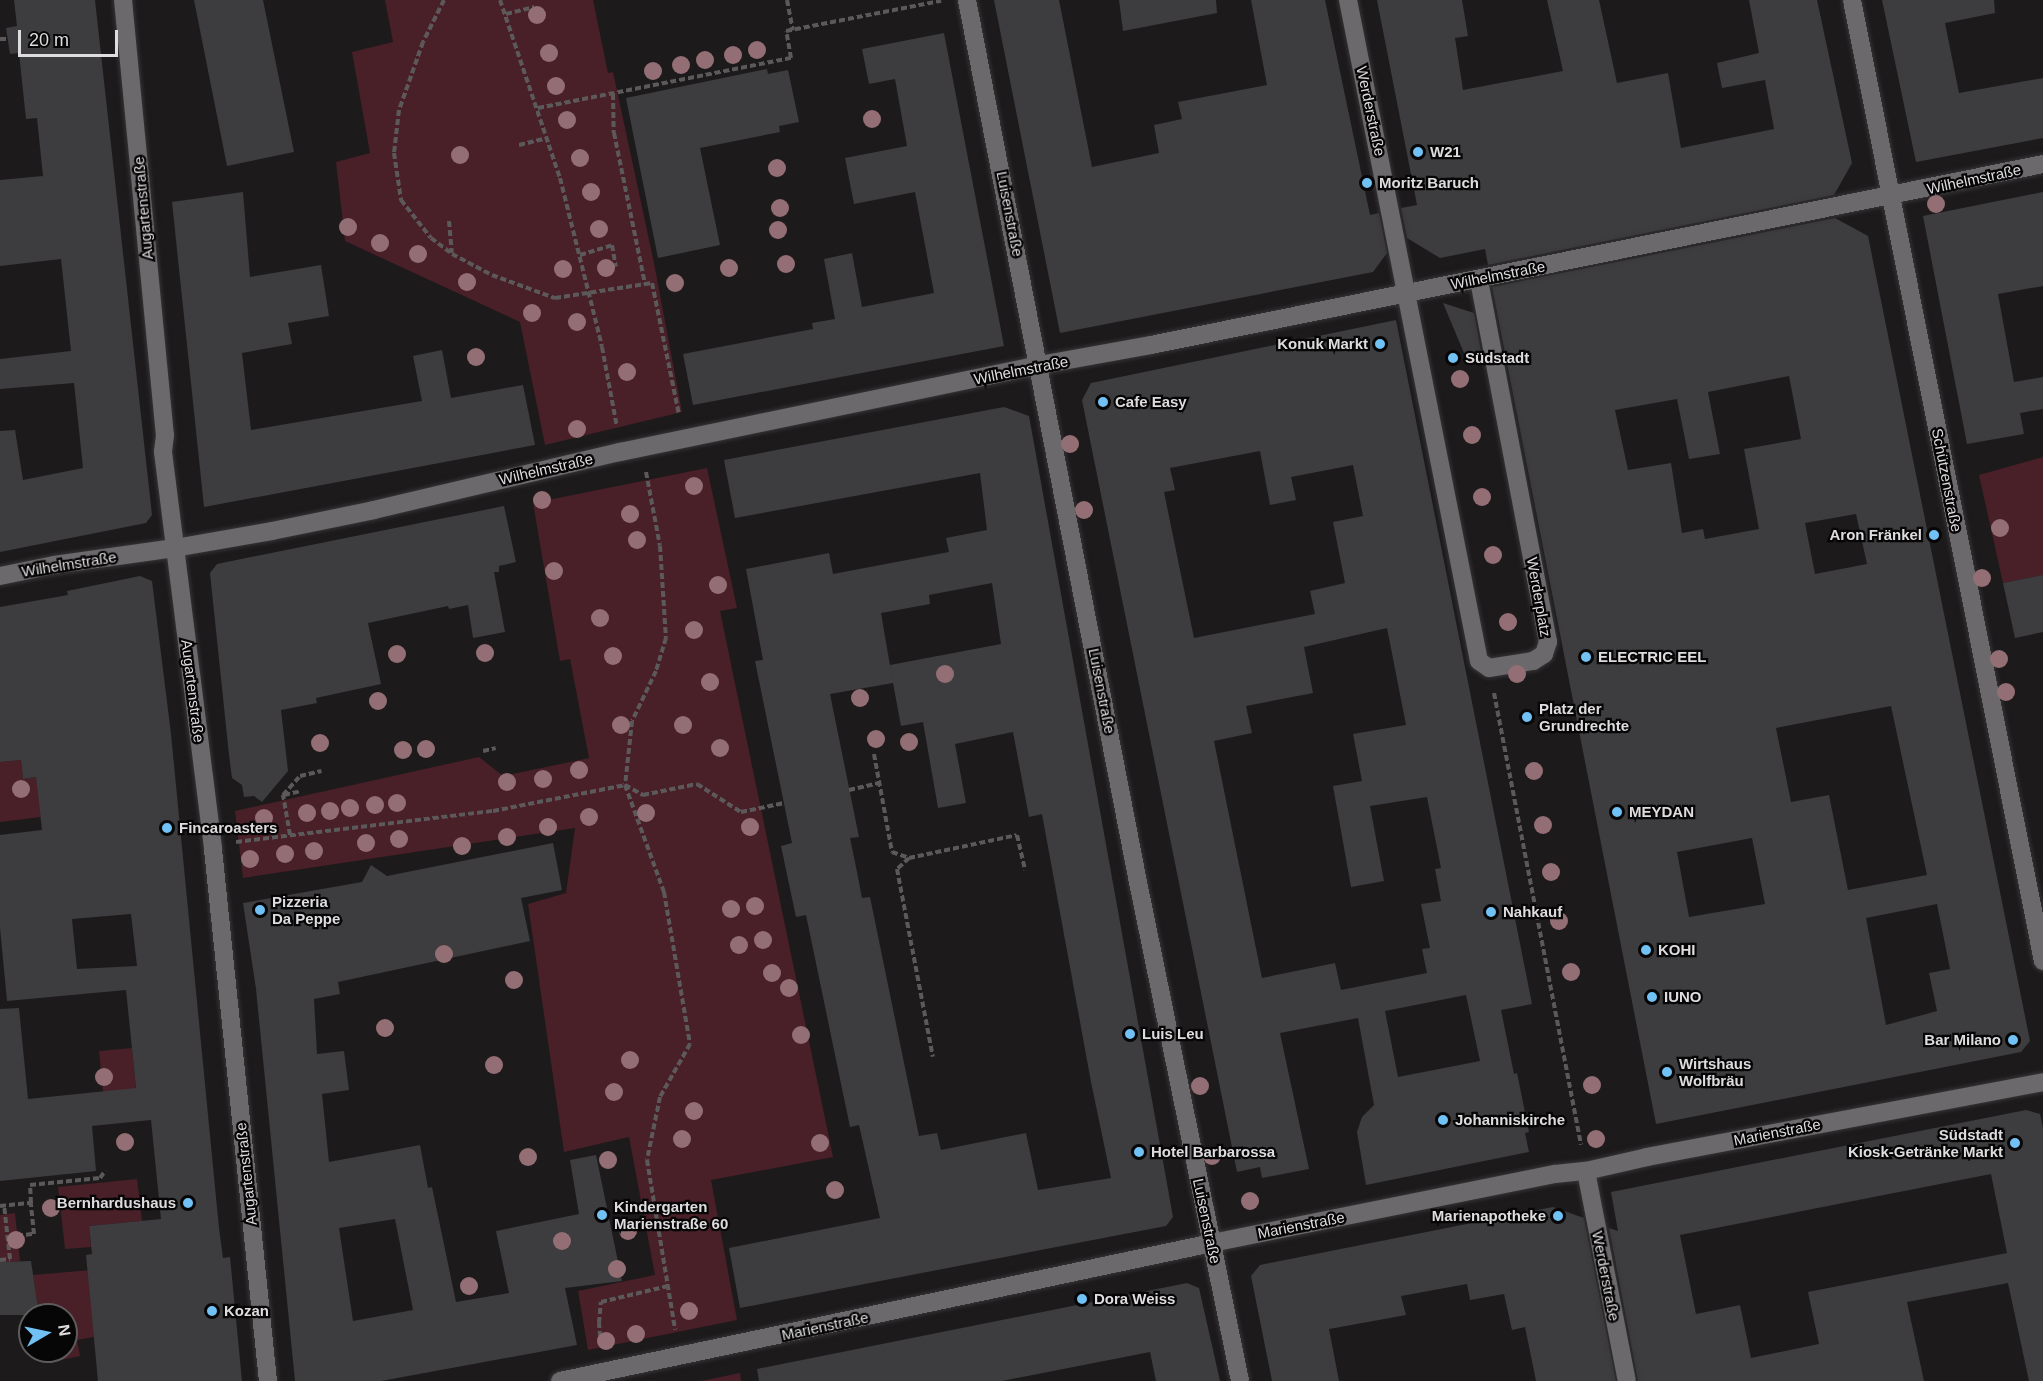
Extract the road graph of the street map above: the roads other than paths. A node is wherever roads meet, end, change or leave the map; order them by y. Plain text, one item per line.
1 (123, 0) edge
2 (967, 0) edge
3 (1348, 0) edge
4 (1852, 0) edge
5 (2043, 164) edge
6 (1892, 196) junction
7 (1479, 279) junction
8 (1408, 293) junction
9 (1040, 365) junction
10 (175, 549) junction
11 (0, 576) edge
12 (2043, 960) edge
13 (2043, 1082) edge
14 (1586, 1171) junction
15 (1212, 1243) junction
16 (268, 1381) edge
17 (560, 1381) edge
18 (1240, 1381) edge
19 (1627, 1381) edge

1 - 10 street, Augartenstraße
2 - 9 street, Luisenstraße
3 - 8 street, Werderstraße
4 - 6 street, Schützenstraße
5 - 6 street, Wilhelmstraße
6 - 7 street, Wilhelmstraße
6 - 12 street, Schützenstraße
7 - 8 street, Wilhelmstraße
7 - 8 street, Werderplatz
8 - 9 street, Wilhelmstraße
9 - 10 street, Wilhelmstraße
9 - 15 street, Luisenstraße
10 - 11 street, Wilhelmstraße
10 - 16 street, Augartenstraße
13 - 14 street, Marienstraße
14 - 15 street, Marienstraße
14 - 19 street, Werderstraße
15 - 17 street, Marienstraße
15 - 18 street, Luisenstraße

